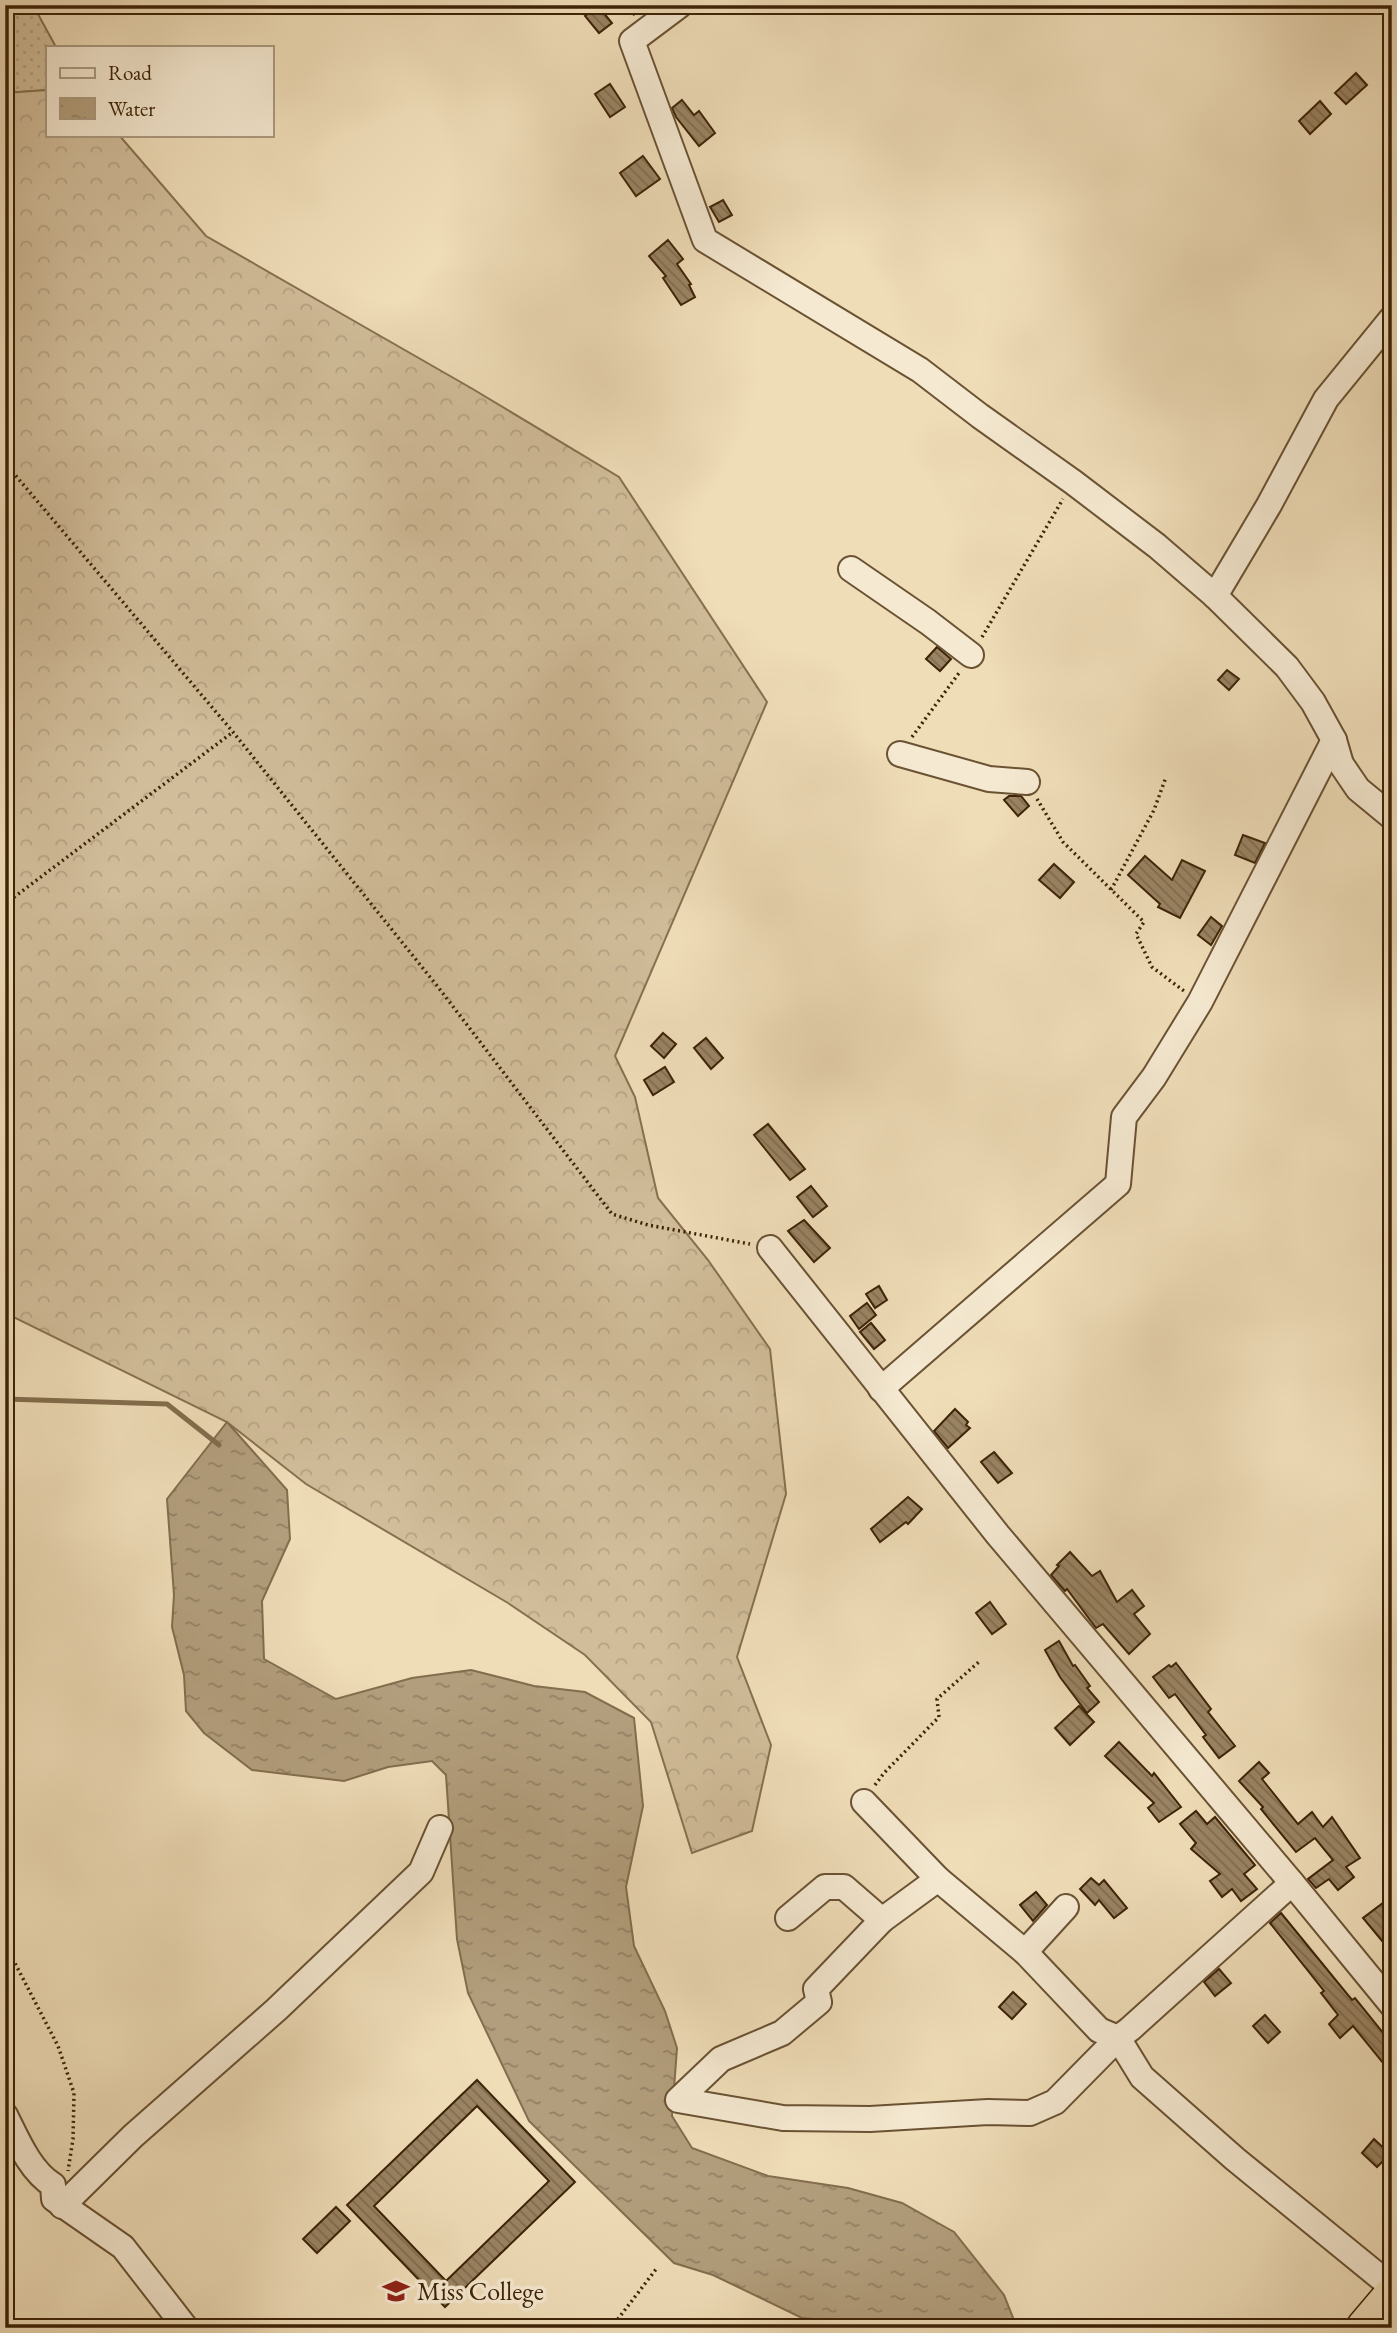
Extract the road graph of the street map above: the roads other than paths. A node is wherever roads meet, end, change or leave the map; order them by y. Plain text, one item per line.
1 (680, 5) edge
2 (1392, 318) edge
3 (850, 569) dead end
4 (1215, 596) junction
5 (971, 655) road end
6 (1334, 740) junction
7 (900, 754) road end
8 (1027, 782) road end
9 (1392, 817) edge
10 (769, 1248) road end
11 (881, 1390) junction
12 (864, 1801) road end
13 (440, 1828) dead end
14 (938, 1879) junction
15 (1292, 1883) junction
16 (1066, 1907) dead end
17 (788, 1918) dead end
18 (882, 1920) junction
19 (1025, 1952) junction
20 (1392, 2006) edge
21 (1118, 2038) junction
22 (5, 2115) edge
23 (56, 2197) junction
24 (1392, 2287) edge
25 (1392, 2296) edge
26 (186, 2328) edge
27 (1365, 2328) edge

1 - 4 street
2 - 4 street
3 - 5 street
4 - 6 street
6 - 9 street
6 - 11 street
7 - 8 street
10 - 11 street
11 - 15 street
12 - 14 street
13 - 23 street
14 - 18 street
14 - 19 street
15 - 20 street
15 - 21 street
16 - 19 street
17 - 18 street
18 - 21 street
19 - 21 street
21 - 24 street
22 - 23 street
23 - 26 street
25 - 27 highway

